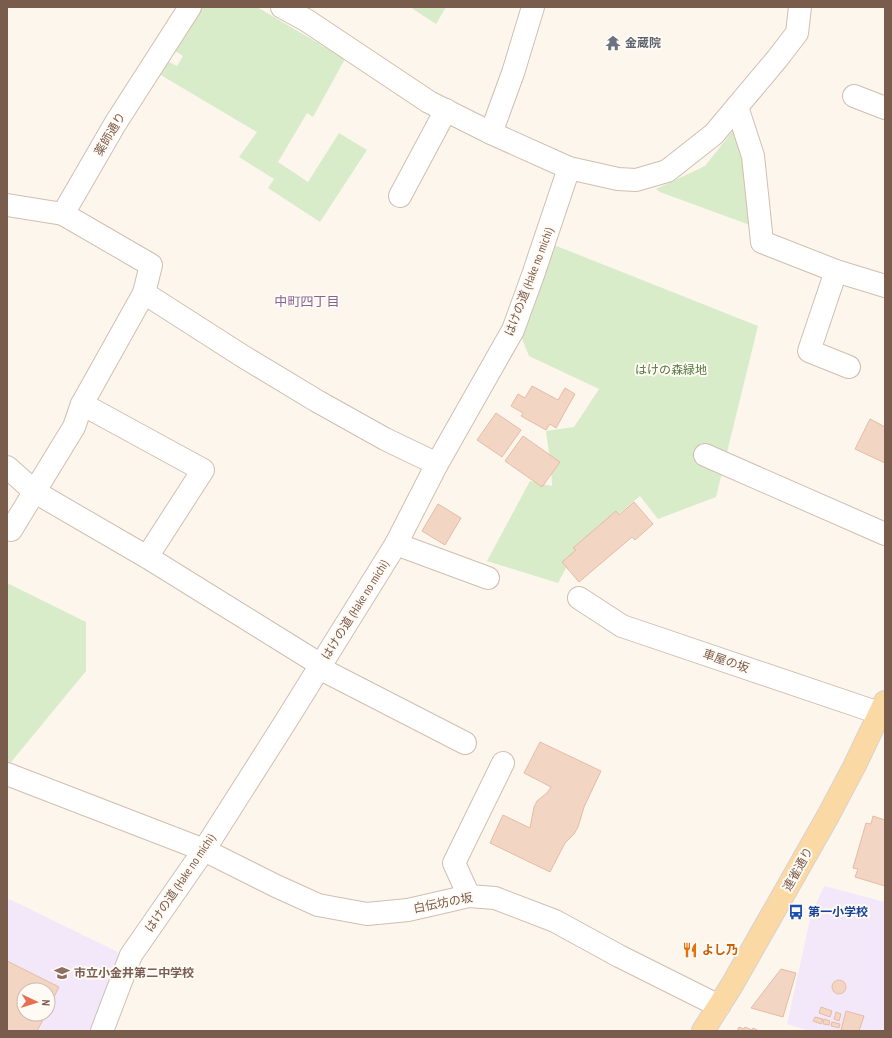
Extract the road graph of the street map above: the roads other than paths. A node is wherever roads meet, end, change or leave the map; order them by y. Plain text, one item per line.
1 (190, 7) edge
2 (282, 7) edge
3 (533, 7) edge
4 (800, 7) edge
5 (310, 14) edge
6 (854, 96) dead end
7 (737, 107) junction
8 (885, 108) edge
9 (446, 110) junction
10 (491, 133) junction
11 (569, 168) junction
12 (400, 196) dead end
13 (7, 205) edge
14 (63, 214) junction
15 (836, 271) junction
16 (885, 286) edge
17 (144, 293) junction
18 (849, 367) dead end
19 (82, 404) junction
20 (704, 455) dead end
21 (437, 464) junction
22 (7, 467) edge
23 (35, 492) junction
24 (7, 528) edge
25 (885, 534) edge
26 (396, 544) junction
27 (147, 557) junction
28 (488, 578) dead end
29 (579, 598) dead end
30 (320, 667) junction
31 (882, 708) edge
32 (465, 744) dead end
33 (503, 763) dead end
34 (7, 774) edge
35 (204, 850) junction
36 (469, 896) junction
37 (719, 1006) junction
38 (102, 1031) edge
39 (703, 1031) edge

1 - 14 street, 薬師通り
2 - 5 street
3 - 10 street
4 - 7 street
5 - 9 street
6 - 8 street
7 - 11 street
7 - 15 street
9 - 10 street
9 - 12 street
10 - 11 street
11 - 21 street, はけの道 (Hake no michi)
13 - 14 street
14 - 17 street
15 - 16 street
15 - 18 street
17 - 19 street
17 - 21 street
19 - 23 street
19 - 27 street
20 - 25 street
21 - 26 street, はけの道 (Hake no michi)
22 - 23 street
23 - 24 street
23 - 27 street
26 - 28 street
26 - 30 street, はけの道 (Hake no michi)
27 - 30 street
29 - 31 street, 車屋の坂
30 - 32 street
30 - 35 street, はけの道 (Hake no michi)
31 - 37 main road, 連雀通り
33 - 36 street
34 - 35 street, 白伝坊の坂
35 - 36 street, 白伝坊の坂
35 - 38 street, はけの道 (Hake no michi)
36 - 37 street, 白伝坊の坂
37 - 39 main road, 連雀通り

